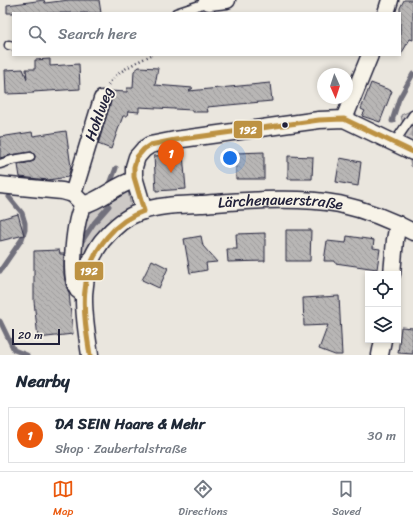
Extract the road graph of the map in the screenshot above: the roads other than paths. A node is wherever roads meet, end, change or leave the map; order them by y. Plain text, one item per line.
1 (227, 0) edge
2 (390, 0) edge
3 (208, 1) edge
4 (179, 12) edge
5 (386, 12) edge
6 (370, 56) edge
7 (102, 98) road end
8 (413, 115) edge
9 (344, 119) junction
10 (394, 143) junction
11 (413, 152) edge
12 (30, 157) dead end
13 (0, 164) edge
14 (134, 180) junction
15 (0, 185) edge
16 (78, 199) junction
17 (144, 211) junction
18 (398, 224) junction
19 (413, 232) edge
20 (392, 271) edge
21 (83, 294) junction
22 (382, 343) edge
23 (90, 355) edge
24 (380, 355) edge

1 - 3 street
2 - 5 street
3 - 4 lane
6 - 9 street
7 - 16 street, Hohlweg
8 - 10 lane
9 - 10 street
9 - 14 street
10 - 11 street
12 - 13 lane
14 - 16 street
14 - 17 street
15 - 16 street
16 - 21 street, Hohlweg
17 - 18 street, Lärchenauerstraße
17 - 21 street, Lärchenauerstraße
18 - 19 street, Lärchenauerstraße
18 - 20 street
21 - 23 street
22 - 24 street

